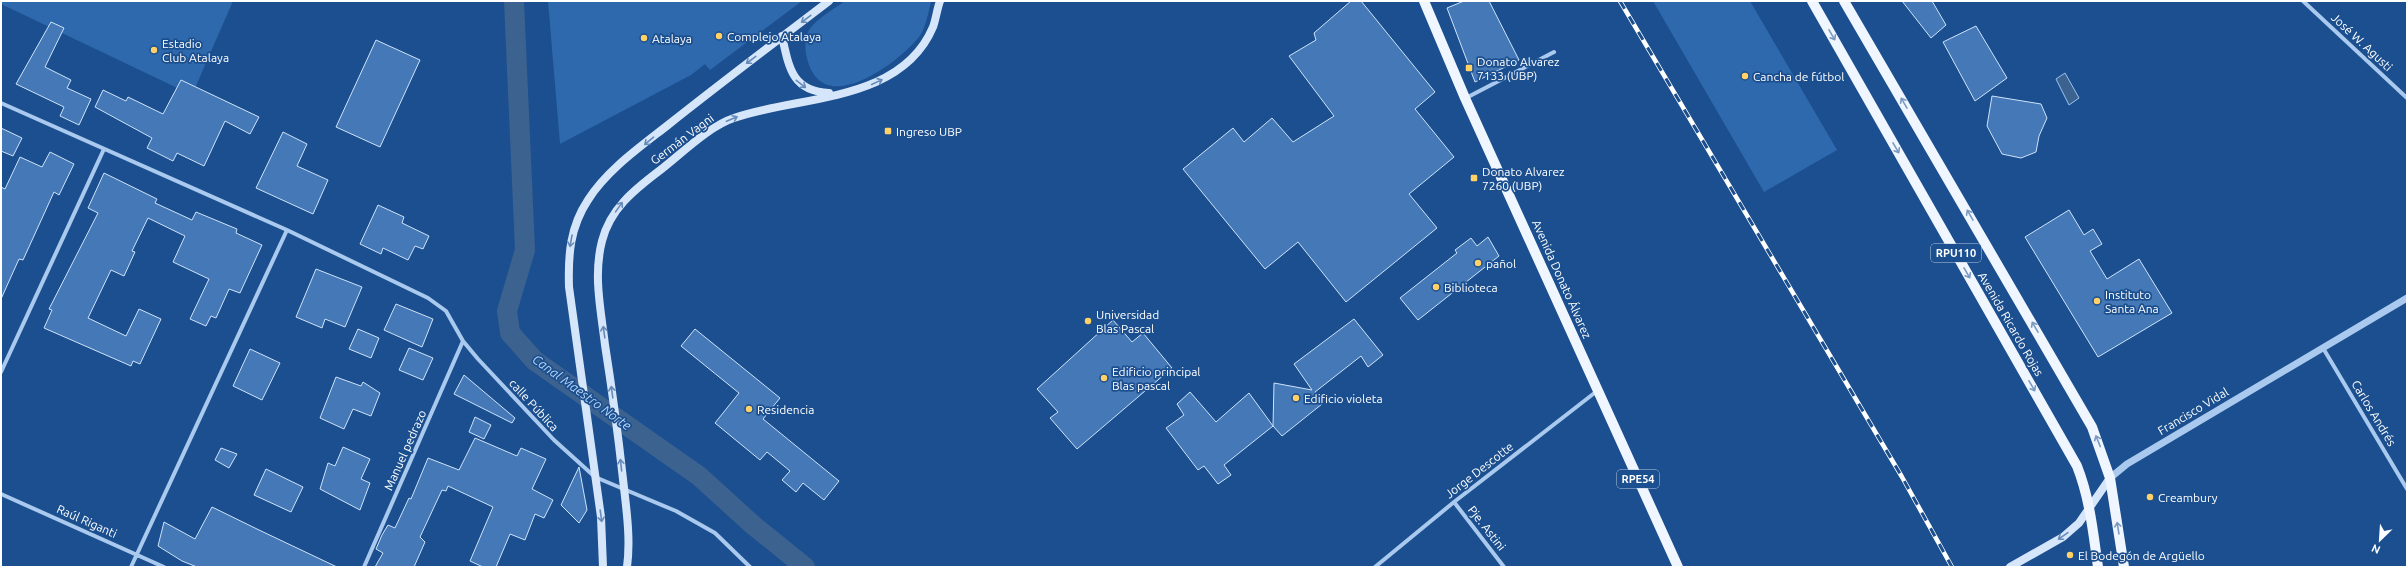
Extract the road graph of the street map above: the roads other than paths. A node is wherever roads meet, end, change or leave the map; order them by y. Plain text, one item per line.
1 (829, 1) edge
2 (1424, 1) edge
3 (1812, 1) edge
4 (1844, 1) edge
5 (2303, 1) edge
6 (939, 2) edge
7 (782, 36) junction
8 (1554, 52) dead end
9 (841, 93) junction
10 (1466, 98) junction
11 (2407, 98) edge
12 (1, 103) edge
13 (104, 149) junction
14 (287, 230) junction
15 (2407, 298) edge
16 (463, 341) junction
17 (2323, 348) junction
18 (1, 372) edge
19 (1598, 391) junction
20 (595, 477) junction
21 (2110, 478) junction
22 (624, 488) junction
23 (2407, 489) edge
24 (1, 494) edge
25 (1454, 502) junction
26 (2090, 509) junction
27 (137, 555) junction
28 (131, 567) edge
29 (164, 567) edge
30 (364, 567) edge
31 (603, 567) edge
32 (627, 567) edge
33 (750, 567) edge
34 (1375, 567) edge
35 (1504, 567) edge
36 (1678, 567) edge
37 (2010, 567) edge
38 (2098, 567) edge
39 (2124, 567) edge

1 -> 7 main road, Germán Vagni
2 - 10 main road, Avenida Donato Álvarez / RPE54
3 -> 26 main road, Avenida Ricardo Rojas / RPU110
21 -> 4 main road, Avenida Ricardo Rojas / RPU110
5 - 11 street, José W. Agusti
9 -> 6 main road, Germán Vagni
7 -> 9 main road
7 -> 20 main road, Germán Vagni
8 - 10 street
22 -> 9 main road, Germán Vagni
10 - 19 main road, Avenida Donato Álvarez / RPE54
12 - 13 street, calle Pública
13 - 14 street, calle Pública
13 - 18 street
14 - 16 street, calle Pública
14 - 27 street
15 - 17 street, Francisco Vidal
16 - 20 street, calle Pública
16 - 30 street, Manuel pedrazo
17 - 21 street, Francisco Vidal
17 - 23 street, Carlos Andrés
19 - 25 street, Jorge Descotte
19 - 36 main road, Avenida Donato Álvarez / RPE54
20 - 22 street
20 -> 31 main road
21 - 26 main road, Francisco Vidal
39 -> 21 main road, Avenida Ricardo Rojas / RPU110
22 - 32 main road
22 - 33 street
24 - 27 street, Raúl Riganti
25 - 34 street, Jorge Descotte
25 - 35 street, Pje. Astini
26 -> 37 main road, Francisco Vidal
26 - 38 main road, Avenida Ricardo Rojas / RPU110
27 - 28 street
27 - 29 street, Raúl Riganti

